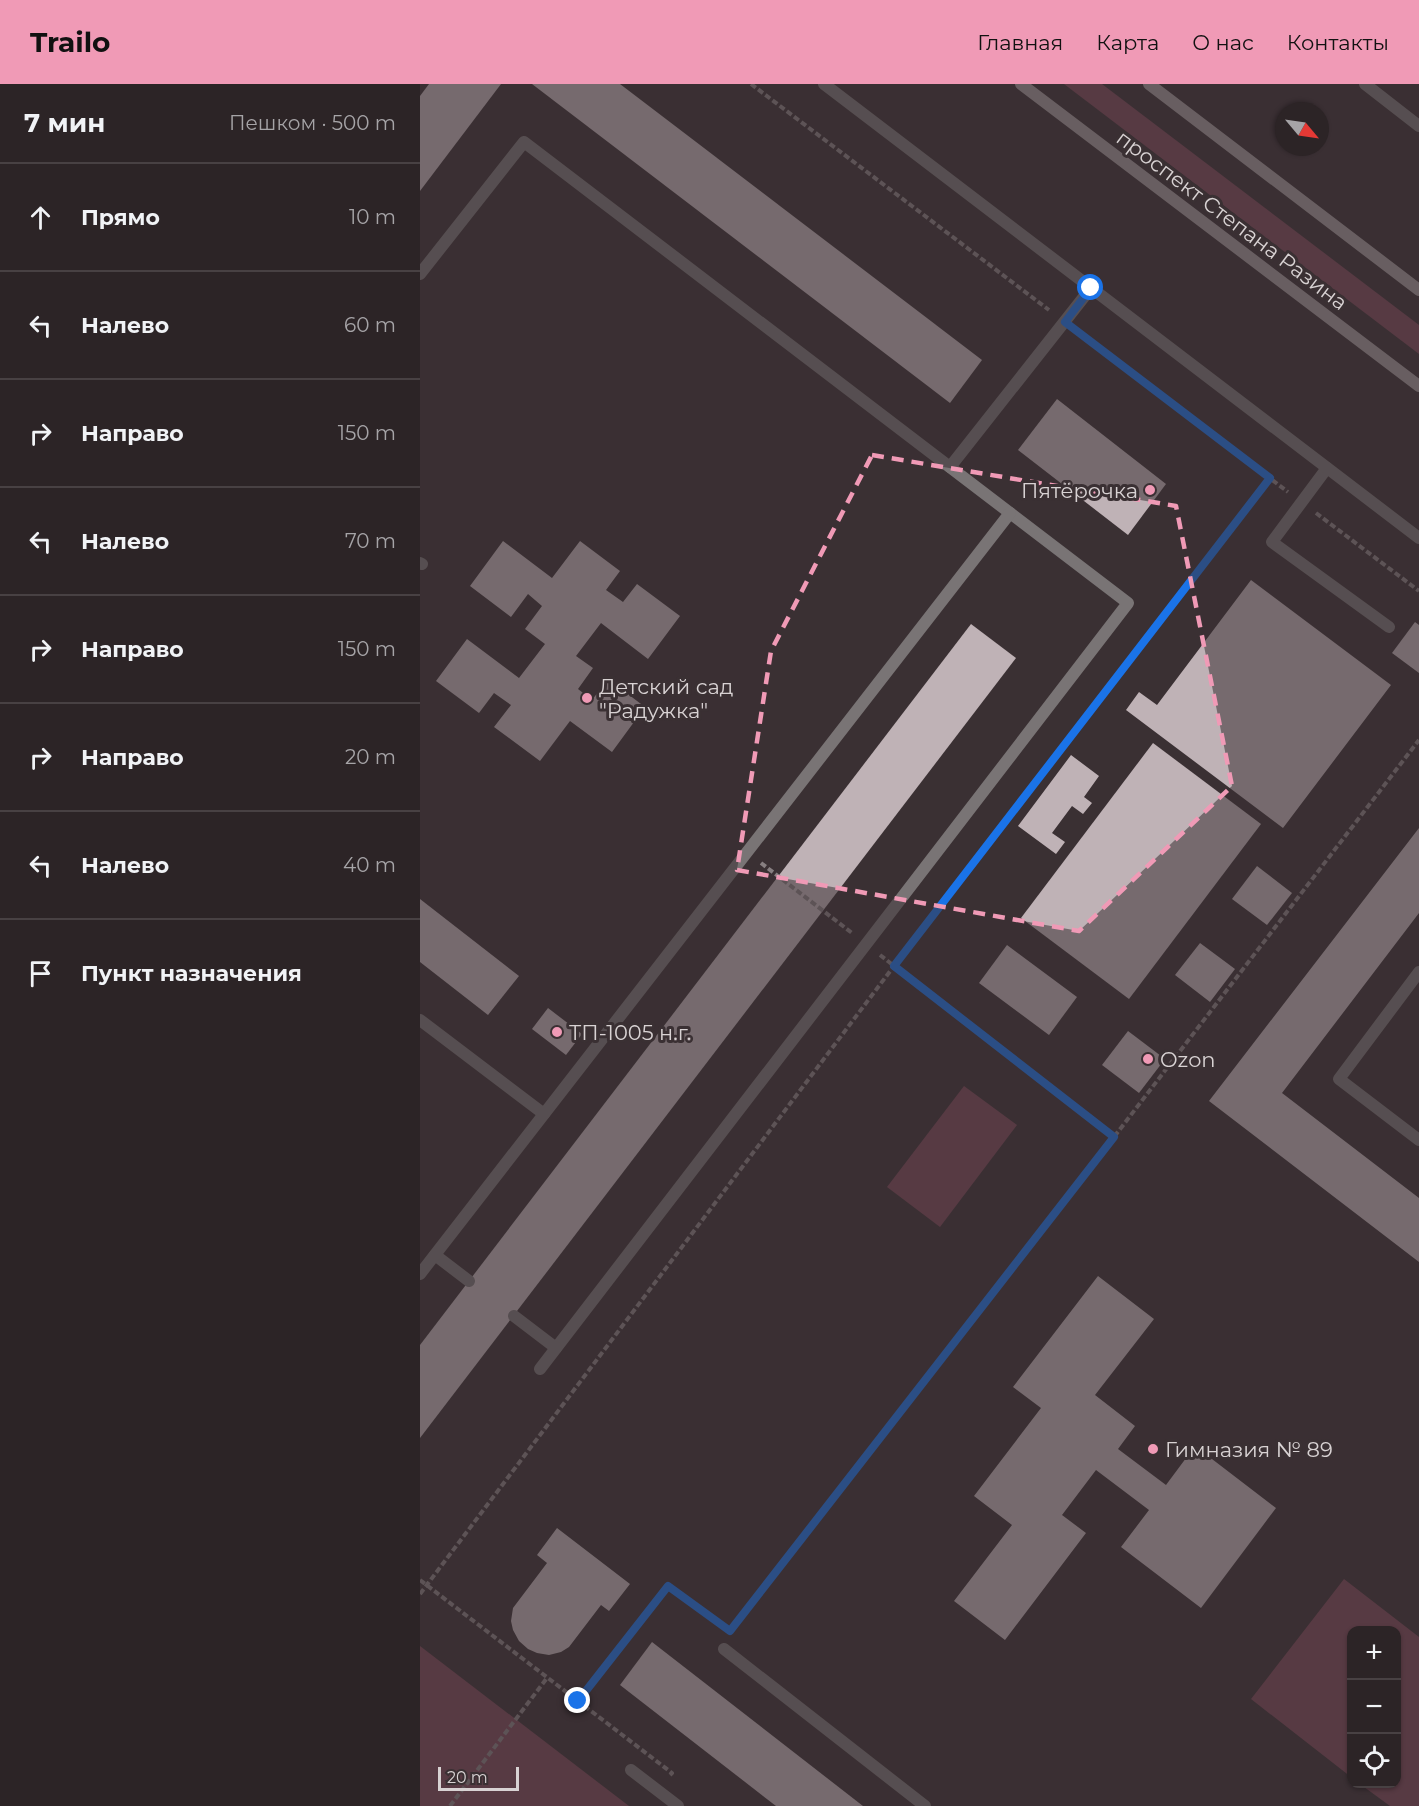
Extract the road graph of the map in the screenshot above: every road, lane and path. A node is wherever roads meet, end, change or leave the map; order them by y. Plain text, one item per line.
1 (751, 84) edge
2 (824, 84) edge
3 (1021, 84) edge
4 (1149, 84) edge
5 (1365, 84) edge
6 (1419, 126) edge
7 (420, 274) edge
8 (1091, 288) junction
9 (1419, 290) edge
10 (1065, 322) junction
11 (1419, 386) edge
12 (950, 467) junction
13 (1327, 468) junction
14 (1270, 478) junction
15 (1302, 502) junction
16 (1010, 513) junction
17 (1419, 538) edge
18 (1419, 591) edge
19 (1389, 627) dead end
20 (1419, 740) edge
21 (747, 852) junction
22 (857, 937) dead end
23 (876, 952) dead end
24 (894, 966) junction
25 (1419, 972) edge
26 (420, 1020) edge
27 (544, 1114) junction
28 (1114, 1137) junction
29 (1419, 1140) edge
30 (435, 1255) junction
31 (420, 1274) edge
32 (469, 1281) dead end
33 (513, 1316) dead end
34 (556, 1348) junction
35 (540, 1369) dead end
36 (420, 1580) edge
37 (427, 1585) junction
38 (420, 1594) edge
39 (724, 1649) dead end
40 (547, 1678) junction
41 (578, 1701) junction
42 (636, 1746) dead end
43 (632, 1770) dead end
44 (450, 1806) edge
45 (678, 1806) edge
46 (925, 1806) edge

1 - 10 path
2 - 8 street
3 - 11 main road, проспект Степана Разина
4 - 9 main road
5 - 6 street
7 - 12 street
8 - 10 street
8 - 13 street
10 - 12 street
10 - 14 path
12 - 16 street
13 - 15 street
13 - 17 street
14 - 15 path
14 - 24 path
15 - 18 path
15 - 19 street
16 - 21 street
16 - 34 street
20 - 28 path
21 - 22 path
21 - 27 street
23 - 24 path
24 - 28 path
24 - 37 path
25 - 29 street
26 - 27 street
27 - 30 street
28 - 41 path
30 - 31 street
30 - 32 street
33 - 34 street
34 - 35 street
36 - 37 path
37 - 38 path
37 - 40 path
39 - 46 street
40 - 41 path
40 - 44 path
41 - 42 path
43 - 45 street

